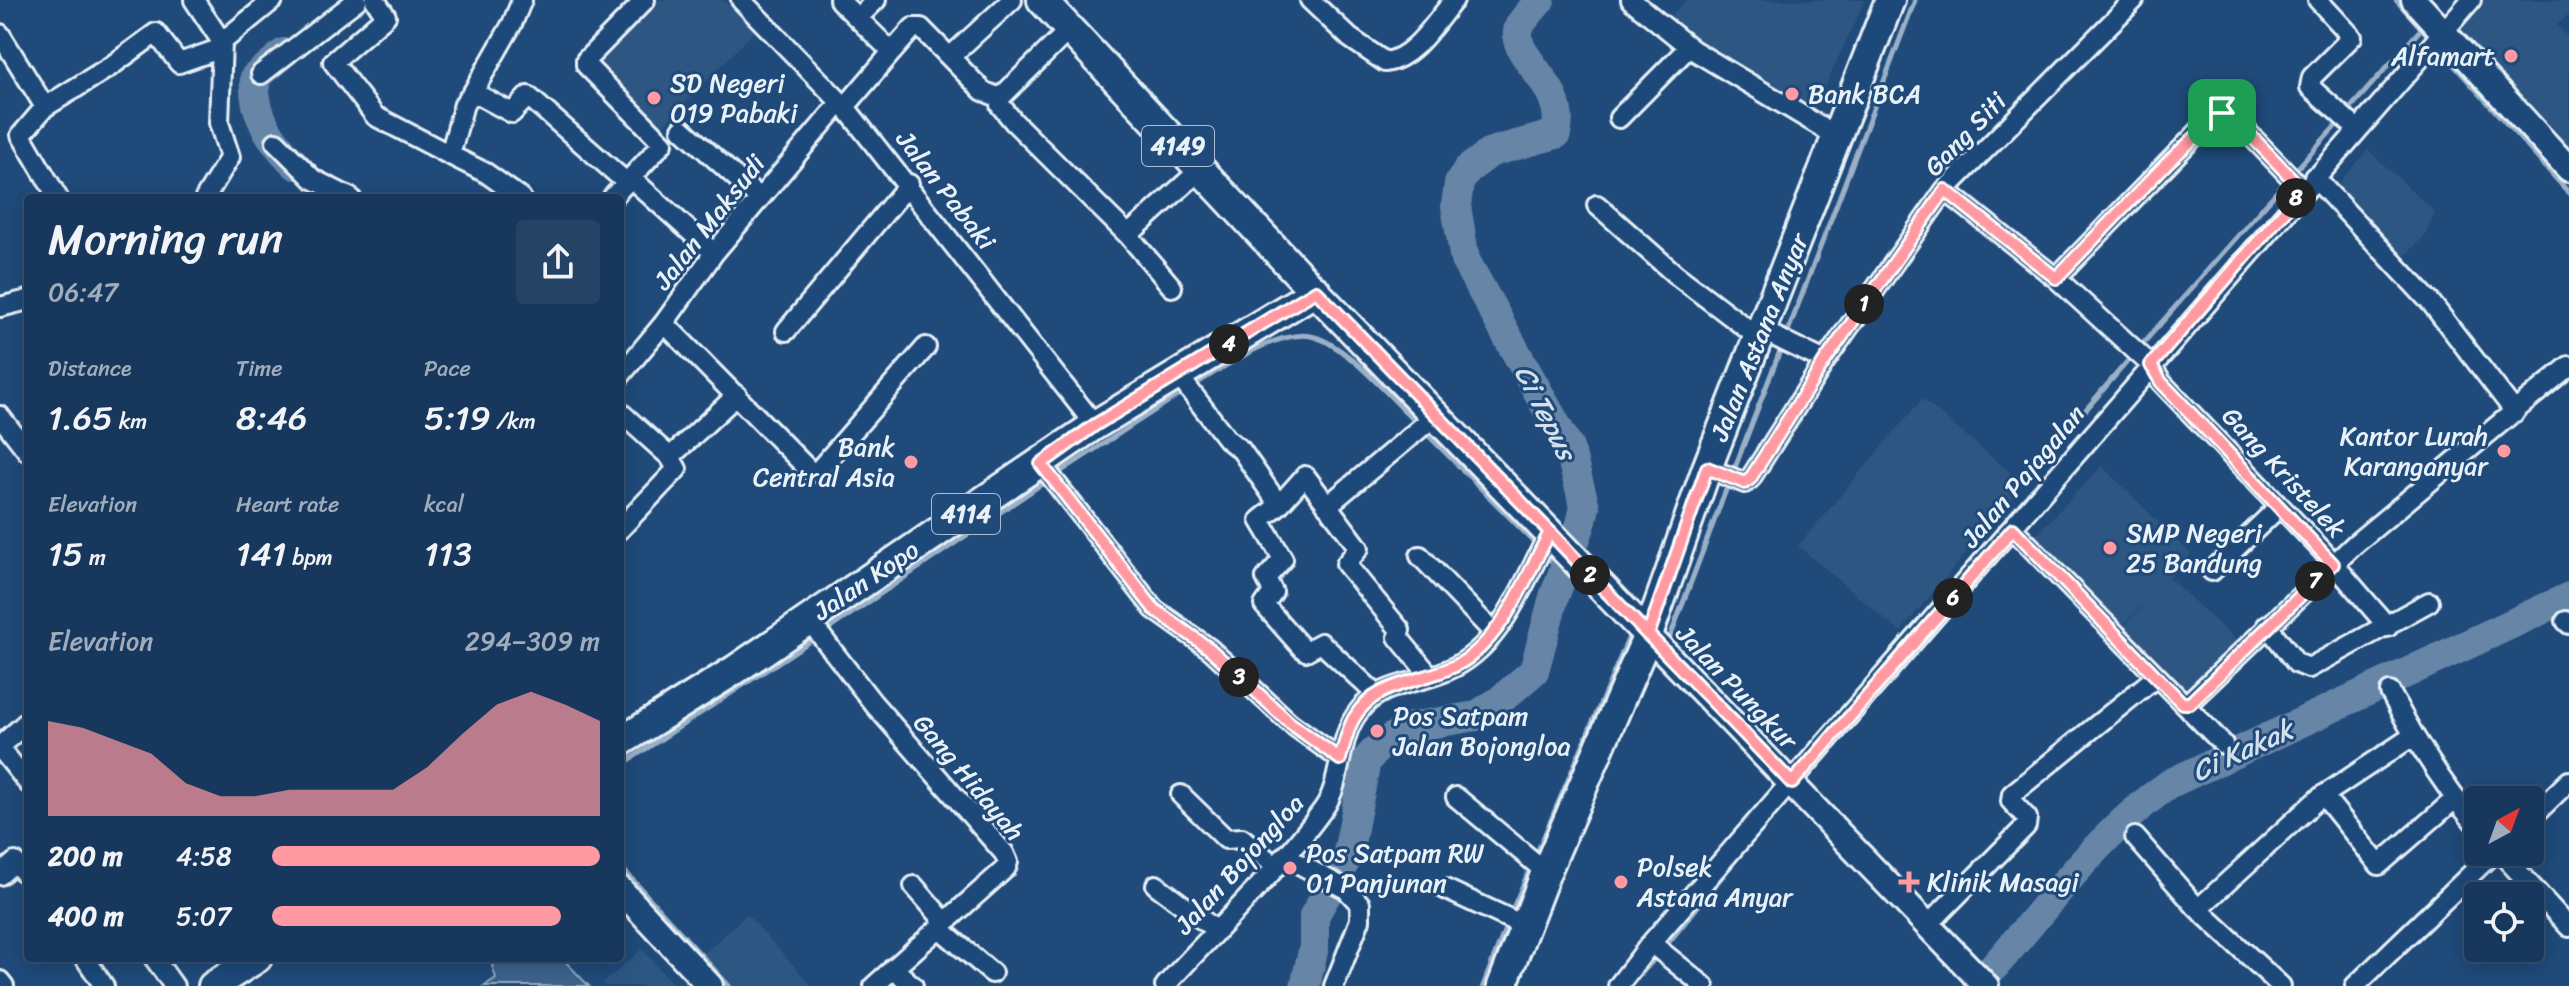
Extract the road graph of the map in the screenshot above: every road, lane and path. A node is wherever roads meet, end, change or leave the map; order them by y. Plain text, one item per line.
1 (194, 0) edge
2 (273, 0) edge
3 (357, 0) edge
4 (375, 0) edge
5 (522, 0) edge
6 (645, 0) edge
7 (741, 0) edge
8 (839, 0) edge
9 (876, 0) edge
10 (1012, 0) edge
11 (1042, 0) edge
12 (1310, 0) edge
13 (1454, 0) edge
14 (1631, 0) edge
15 (1890, 0) edge
16 (2134, 0) edge
17 (2318, 0) edge
18 (2414, 0) edge
19 (2471, 0) edge
20 (858, 18) junction
21 (1069, 30) junction
22 (2444, 32) junction
23 (1, 37) edge
24 (221, 46) junction
25 (1689, 47) junction
26 (892, 52) junction
27 (950, 57) junction
28 (261, 74) dead end
29 (473, 92) junction
30 (1000, 98) junction
31 (843, 104) junction
32 (45, 107) junction
33 (1619, 118) dead end
34 (682, 129) dead end
35 (2357, 129) junction
36 (1838, 137) junction
37 (276, 142) dead end
38 (450, 155) junction
39 (2569, 169) edge
40 (1200, 170) junction
41 (630, 181) junction
42 (909, 184) junction
43 (2308, 184) junction
44 (1945, 190) junction
45 (56, 194) edge
46 (207, 194) edge
47 (343, 194) edge
48 (516, 194) edge
49 (616, 194) edge
50 (759, 198) junction
51 (1597, 205) dead end
52 (1128, 235) junction
53 (714, 253) junction
54 (2056, 278) junction
55 (1172, 287) dead end
56 (1316, 291) junction
57 (24, 301) edge
58 (0, 307) edge
59 (664, 323) junction
60 (786, 331) dead end
61 (1760, 334) junction
62 (926, 347) dead end
63 (2145, 360) junction
64 (1825, 361) junction
65 (2569, 366) edge
66 (624, 371) edge
67 (1178, 375) junction
68 (737, 395) junction
69 (2515, 412) junction
70 (1436, 415) junction
71 (0, 416) edge
72 (624, 416) edge
73 (1095, 425) junction
74 (24, 447) edge
75 (1041, 464) junction
76 (673, 466) junction
77 (1707, 468) junction
78 (1279, 505) junction
79 (1327, 506) junction
80 (2280, 506) junction
81 (624, 524) edge
82 (2013, 529) junction
83 (1567, 550) junction
84 (1420, 556) dead end
85 (2333, 564) junction
86 (2212, 571) dead end
87 (2429, 602) dead end
88 (808, 619) junction
89 (2267, 625) junction
90 (2388, 627) junction
91 (1491, 631) junction
92 (1648, 635) junction
93 (1430, 676) junction
94 (2156, 677) junction
95 (1374, 692) junction
96 (2390, 692) dead end
97 (2187, 704) junction
98 (24, 725) edge
99 (2413, 736) junction
100 (624, 739) edge
101 (2223, 744) dead end
102 (0, 747) edge
103 (1340, 759) junction
104 (24, 778) edge
105 (2569, 781) edge
106 (1792, 783) junction
107 (1181, 795) dead end
108 (2323, 795) junction
109 (1456, 797) dead end
110 (2455, 799) junction
111 (2544, 805) edge
112 (2464, 810) edge
113 (2135, 837) dead end
114 (1280, 860) junction
115 (2482, 866) edge
116 (2510, 866) edge
117 (24, 872) edge
118 (1546, 872) junction
119 (0, 875) edge
120 (1156, 885) dead end
121 (914, 886) dead end
122 (1445, 889) dead end
123 (624, 893) edge
124 (2198, 909) junction
125 (1519, 923) junction
126 (942, 925) junction
127 (1928, 925) junction
128 (2569, 927) edge
129 (1216, 930) junction
130 (1651, 943) junction
131 (88, 962) edge
132 (157, 962) edge
133 (251, 962) edge
134 (893, 968) junction
135 (992, 973) dead end
136 (0, 981) edge
137 (4, 986) edge
138 (104, 986) edge
139 (174, 986) edge
140 (213, 986) edge
141 (710, 986) edge
142 (874, 986) edge
143 (913, 986) edge
144 (1165, 986) edge
145 (1334, 986) edge
146 (1502, 986) edge
147 (1618, 986) edge
148 (1704, 986) edge
149 (1986, 986) edge
150 (2281, 986) edge
151 (2355, 986) edge

1 - 24 street
2 - 24 street
3 - 28 street
4 - 38 street
5 - 29 street
6 - 41 street
7 - 31 street, Jalan Pabaki
8 - 20 street
9 - 20 street
10 - 27 street
11 - 21 main road, 4149
12 - 13 street
14 - 25 street
15 - 36 main road, Jalan Astana Anyar
16 - 44 street, Gang Siti
17 - 35 street
18 - 22 main road
19 - 22 street, Jalan Pajagalan
20 - 26 street
21 - 30 street
21 - 40 main road, 4149
22 - 35 street, Jalan Pajagalan
22 - 39 main road
23 - 32 street
24 - 32 street
24 - 46 street
25 - 33 street
25 - 36 street
26 - 27 street, Jalan Maksudi
26 - 31 street, Jalan Maksudi
27 - 30 street
29 - 38 street
29 - 41 street
30 - 52 street
31 - 42 street, Jalan Pabaki
31 - 50 street, Jalan Maksudi
32 - 45 street
34 - 50 street
35 - 43 street, Jalan Pajagalan
36 - 61 main road, Jalan Astana Anyar
37 - 47 street
38 - 48 street
40 - 52 street
40 - 56 main road, 4149
41 - 49 street
41 - 53 street
42 - 60 street
42 - 73 street, Jalan Pabaki
43 - 54 street
43 - 63 street, Jalan Pajagalan
43 - 69 street
44 - 54 street, Gang Kristelek
44 - 64 street, Gang Siti
50 - 53 street, Jalan Maksudi
51 - 61 street
52 - 55 street
53 - 59 street, Jalan Maksudi
54 - 63 street, Gang Kristelek
56 - 67 main road, Jalan Kopo / 4114
56 - 70 main road, 4149
57 - 58 street
59 - 66 street, Jalan Maksudi
59 - 68 street
61 - 64 street
61 - 77 main road, Jalan Astana Anyar
62 - 68 street
63 - 80 street, Gang Kristelek
63 - 82 street, Jalan Pajagalan
64 - 77 street, Gang Siti
65 - 69 street
67 - 73 main road, Jalan Kopo / 4114
67 - 78 street
68 - 76 street
69 - 85 street
70 - 79 street
70 - 83 main road, 4149
71 - 74 street
72 - 76 street
73 - 75 main road, Jalan Kopo / 4114
75 - 88 main road, Jalan Kopo / 4114
75 - 103 street
76 - 81 street
77 - 92 main road, Jalan Astana Anyar
78 - 79 street
78 - 95 street
79 - 93 street
80 - 85 street, Gang Kristelek
80 - 86 street
82 - 94 street
82 - 106 street, Jalan Pajagalan
83 - 91 street, Jalan Bojongloa
83 - 92 main road, 4149
84 - 91 street
85 - 89 street
85 - 90 street, Gang Kristelek
87 - 90 street
88 - 100 main road, Jalan Kopo / 4114
88 - 126 street, Gang Hidayah
89 - 90 street
89 - 97 street
91 - 93 street, Jalan Bojongloa
92 - 106 main road, Jalan Pungkur
92 - 118 main road, Jalan Astana Anyar
93 - 95 street, Jalan Bojongloa
94 - 97 street
94 - 127 street
95 - 103 street, Jalan Bojongloa
96 - 99 street
97 - 101 street
98 - 102 street
99 - 108 street
99 - 110 street
102 - 104 street
103 - 114 street, Jalan Bojongloa
105 - 111 street
106 - 127 main road, Jalan Pungkur
106 - 130 street, Jalan Pajagalan
107 - 114 street
108 - 110 street
108 - 124 street
109 - 118 street
110 - 112 street
113 - 124 street
114 - 129 street, Jalan Bojongloa
114 - 145 street
115 - 151 street
116 - 128 street
117 - 119 street
118 - 125 main road, Jalan Astana Anyar
120 - 129 street
121 - 126 street
122 - 125 street
123 - 141 main road
124 - 150 street
125 - 146 main road, Jalan Astana Anyar
126 - 134 street, Gang Hidayah
126 - 135 street
127 - 149 main road, Jalan Pungkur
129 - 144 street, Jalan Bojongloa
130 - 147 street, Jalan Pajagalan
130 - 148 street
131 - 138 street
132 - 139 street
133 - 140 main road
134 - 142 street, Gang Hidayah
134 - 143 street
136 - 137 street

